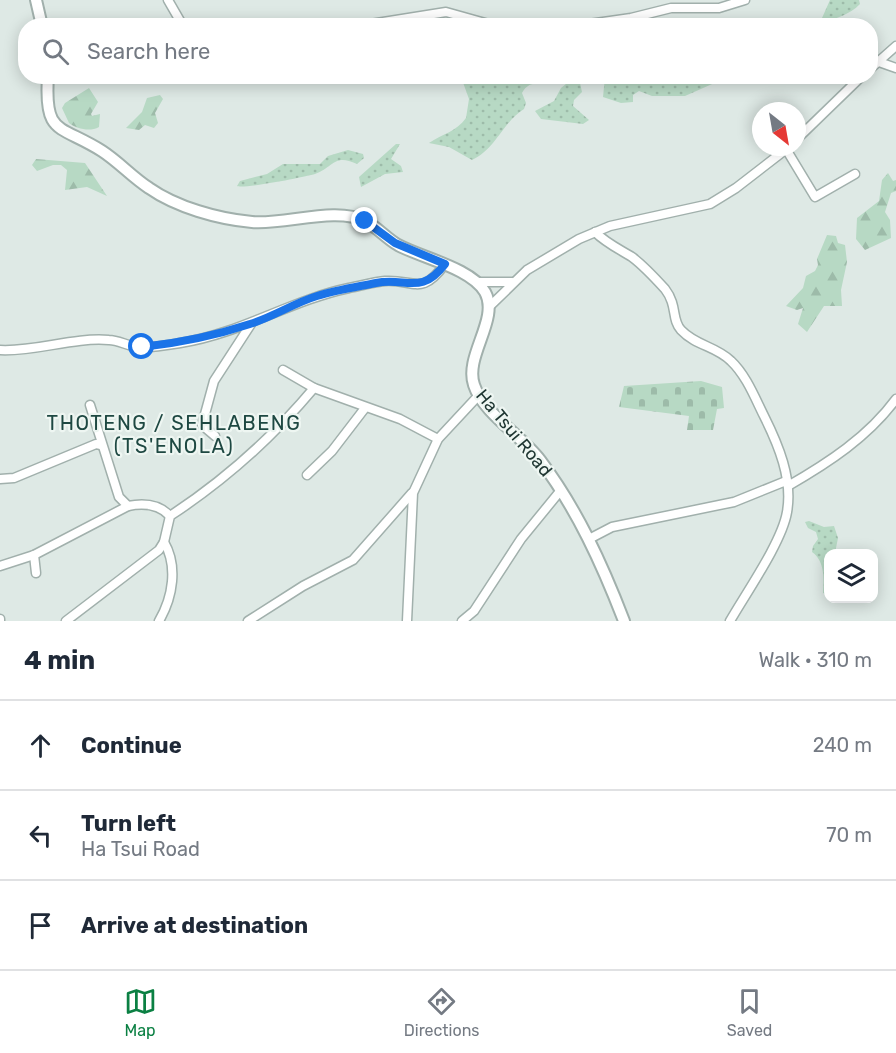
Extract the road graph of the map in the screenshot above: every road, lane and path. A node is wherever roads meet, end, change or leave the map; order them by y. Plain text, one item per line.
1 (36, 0) edge
2 (168, 0) edge
3 (745, 0) edge
4 (40, 18) edge
5 (178, 18) edge
6 (408, 18) edge
7 (467, 18) edge
8 (632, 18) edge
9 (896, 46) edge
10 (879, 62) joint
11 (896, 68) edge
12 (48, 84) edge
13 (854, 84) edge
14 (806, 130) edge
15 (777, 156) edge
16 (792, 156) edge
17 (855, 174) dead end
18 (595, 232) junction
19 (445, 264) junction
20 (476, 282) junction
21 (512, 282) junction
22 (489, 307) junction
23 (251, 324) junction
24 (0, 350) edge
25 (283, 370) dead end
26 (314, 388) junction
27 (478, 394) junction
28 (896, 399) edge
29 (90, 405) dead end
30 (365, 408) junction
31 (214, 436) dead end
32 (438, 439) junction
33 (101, 445) junction
34 (307, 475) dead end
35 (0, 479) edge
36 (787, 484) junction
37 (561, 490) junction
38 (413, 493) junction
39 (128, 506) junction
40 (170, 516) junction
41 (589, 539) junction
42 (164, 542) junction
43 (34, 555) junction
44 (0, 567) edge
45 (36, 573) dead end
46 (66, 621) edge
47 (159, 621) edge
48 (248, 621) edge
49 (407, 621) edge
50 (462, 621) edge
51 (624, 621) edge
52 (730, 621) edge

1 - 4 street
2 - 5 street
3 - 8 street
6 - 7 street
9 - 10 street
10 - 11 street
12 - 19 street
13 - 14 street
15 - 18 street
16 - 17 street
18 - 21 street
18 - 36 street
19 - 20 street
19 - 23 street
20 - 21 street
20 - 22 street
21 - 22 street
22 - 27 street, Ha Tsui Road
23 - 24 street
23 - 31 street
25 - 26 street
26 - 30 street
26 - 40 street
27 - 32 street
27 - 37 street, Ha Tsui Road
28 - 36 street
29 - 33 street
30 - 32 street
30 - 34 street
32 - 38 street
33 - 35 street
33 - 39 street
36 - 41 street
36 - 52 street
37 - 41 street, Ha Tsui Road
37 - 50 street
38 - 48 street
38 - 49 street
39 - 40 street
39 - 43 street
40 - 42 street
41 - 51 street, Ha Tsui Road
42 - 46 street
42 - 47 street
43 - 44 street
43 - 45 street

